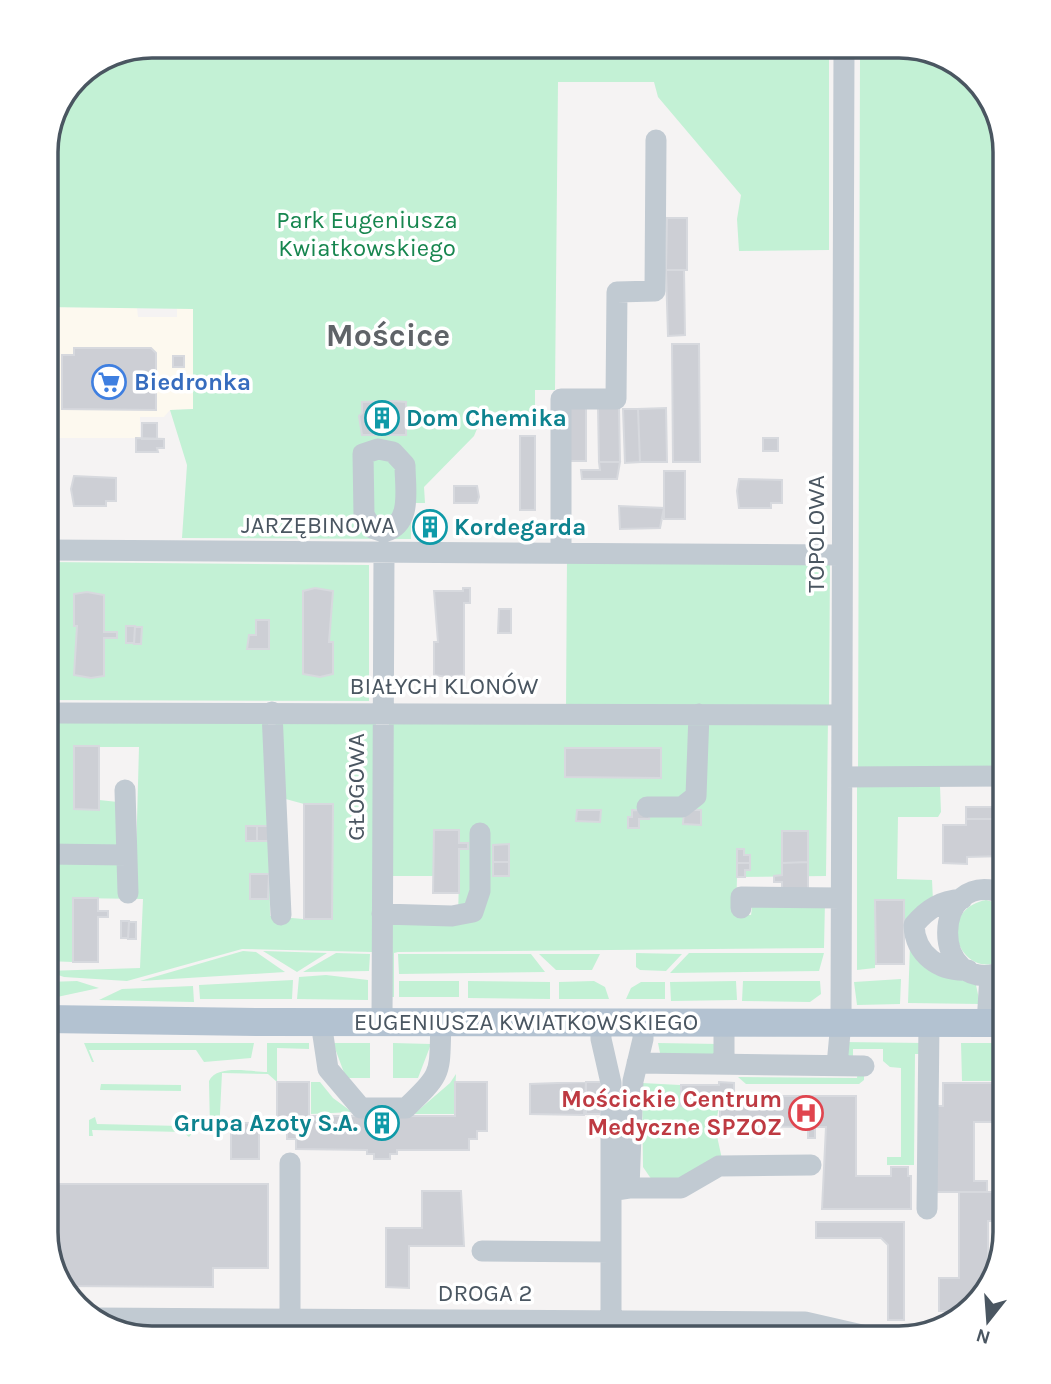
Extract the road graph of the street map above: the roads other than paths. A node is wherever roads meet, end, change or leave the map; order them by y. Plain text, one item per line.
1 (844, 58) edge
2 (656, 140) dead end
3 (384, 542) junction
4 (58, 550) edge
5 (561, 552) junction
6 (842, 555) junction
7 (272, 712) junction
8 (383, 712) junction
9 (58, 713) edge
10 (699, 714) junction
11 (842, 715) junction
12 (993, 776) edge
13 (842, 777) junction
14 (125, 790) dead end
15 (647, 807) dead end
16 (480, 833) dead end
17 (58, 853) edge
18 (127, 855) junction
19 (993, 892) edge
20 (128, 893) dead end
21 (841, 898) junction
22 (962, 899) junction
23 (741, 908) dead end
24 (382, 914) junction
25 (281, 915) dead end
26 (988, 972) edge
27 (993, 1004) edge
28 (58, 1018) edge
29 (321, 1022) junction
30 (382, 1022) junction
31 (441, 1022) junction
32 (724, 1022) junction
33 (841, 1022) junction
34 (601, 1023) junction
35 (929, 1023) junction
36 (643, 1024) junction
37 (993, 1024) edge
38 (637, 1063) junction
39 (724, 1063) junction
40 (837, 1065) junction
41 (864, 1066) dead end
42 (290, 1163) dead end
43 (811, 1165) dead end
44 (620, 1190) junction
45 (927, 1209) dead end
46 (482, 1251) dead end
47 (611, 1252) junction
48 (290, 1319) junction
49 (180, 1326) edge
50 (515, 1326) edge
51 (611, 1326) edge

1 - 6 street, TOPOLOWA
2 - 5 street
3 - 4 street, JARZĘBINOWA
3 - 5 street, JARZĘBINOWA
3 - 8 street, GŁOGOWA
5 - 6 street, JARZĘBINOWA
6 - 11 street, TOPOLOWA
7 - 8 street, BIAŁYCH KLONÓW
7 - 9 street, BIAŁYCH KLONÓW
7 - 25 street
8 - 10 street, BIAŁYCH KLONÓW
8 - 24 street, GŁOGOWA
10 - 11 street, BIAŁYCH KLONÓW
10 - 15 street
11 - 13 street, TOPOLOWA
12 - 13 street
13 - 21 street, TOPOLOWA
14 - 18 street
16 - 24 street
17 - 18 street
18 - 20 street
19 - 22 street
21 - 23 street
21 - 33 street, TOPOLOWA
22 - 26 street
22 - 26 street
24 - 30 street, GŁOGOWA
26 - 27 street
28 - 29 main road, EUGENIUSZA KWIATKOWSKIEGO
29 - 30 main road, EUGENIUSZA KWIATKOWSKIEGO
29 - 31 street
30 - 31 main road, EUGENIUSZA KWIATKOWSKIEGO
31 - 34 main road, EUGENIUSZA KWIATKOWSKIEGO
32 - 33 main road, EUGENIUSZA KWIATKOWSKIEGO
32 - 36 main road, EUGENIUSZA KWIATKOWSKIEGO
32 - 39 street
33 - 35 main road, EUGENIUSZA KWIATKOWSKIEGO
33 - 40 street, TOPOLOWA
34 - 36 main road, EUGENIUSZA KWIATKOWSKIEGO
34 - 44 street
35 - 37 main road, EUGENIUSZA KWIATKOWSKIEGO
35 - 45 street
36 - 38 street
38 - 39 street
38 - 44 street
39 - 40 street
40 - 41 street
42 - 48 street
43 - 44 street
44 - 47 street
46 - 47 street
47 - 51 street
48 - 49 street, DROGA 2
48 - 50 street, DROGA 2

